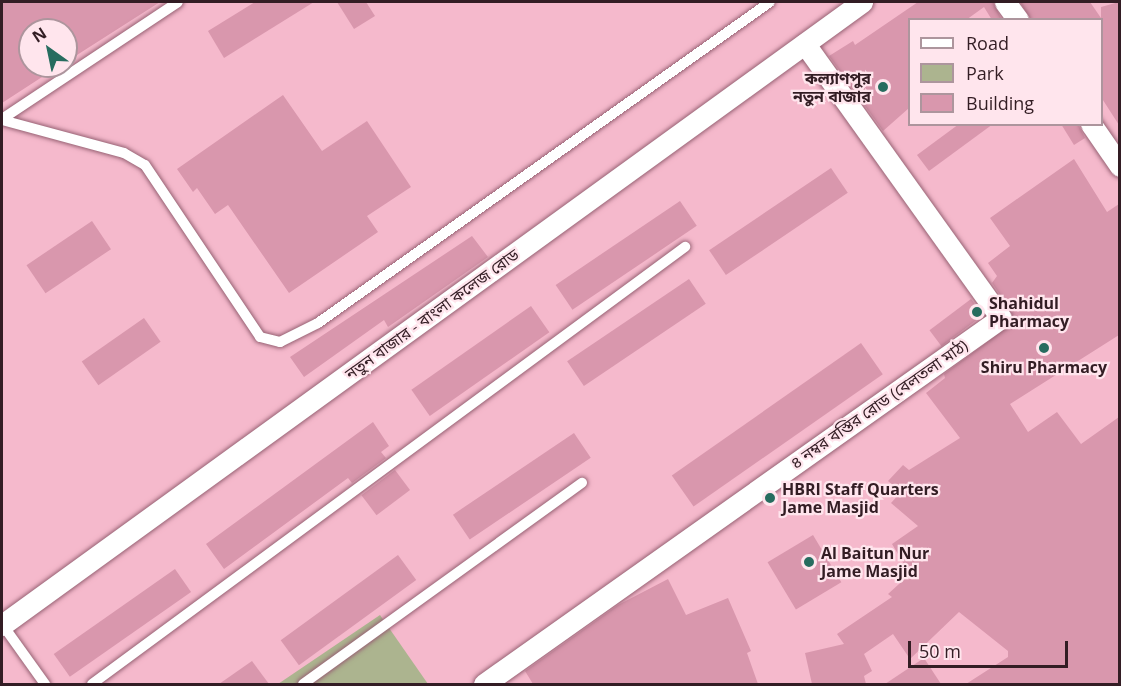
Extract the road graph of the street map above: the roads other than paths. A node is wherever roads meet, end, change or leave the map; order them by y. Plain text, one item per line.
1 (178, 2) edge
2 (770, 2) edge
3 (862, 2) edge
4 (1005, 2) edge
5 (1017, 18) edge
6 (805, 44) junction
7 (2, 119) edge
8 (1092, 126) edge
9 (1119, 166) edge
10 (685, 247) dead end
11 (582, 483) dead end
12 (2, 625) edge
13 (45, 684) edge
14 (92, 684) edge
15 (303, 684) edge
16 (484, 684) edge

1 - 7 lane
2 - 7 lane
3 - 6 street, নতুন বাজার - বাংলা কলেজ রোড
4 - 5 street
6 - 12 street, নতুন বাজার - বাংলা কলেজ রোড
6 - 16 street, ৪ নম্বর বস্তির রোড (বেলতলা মাঠ)
8 - 9 street
10 - 14 lane
11 - 15 lane
12 - 13 lane

